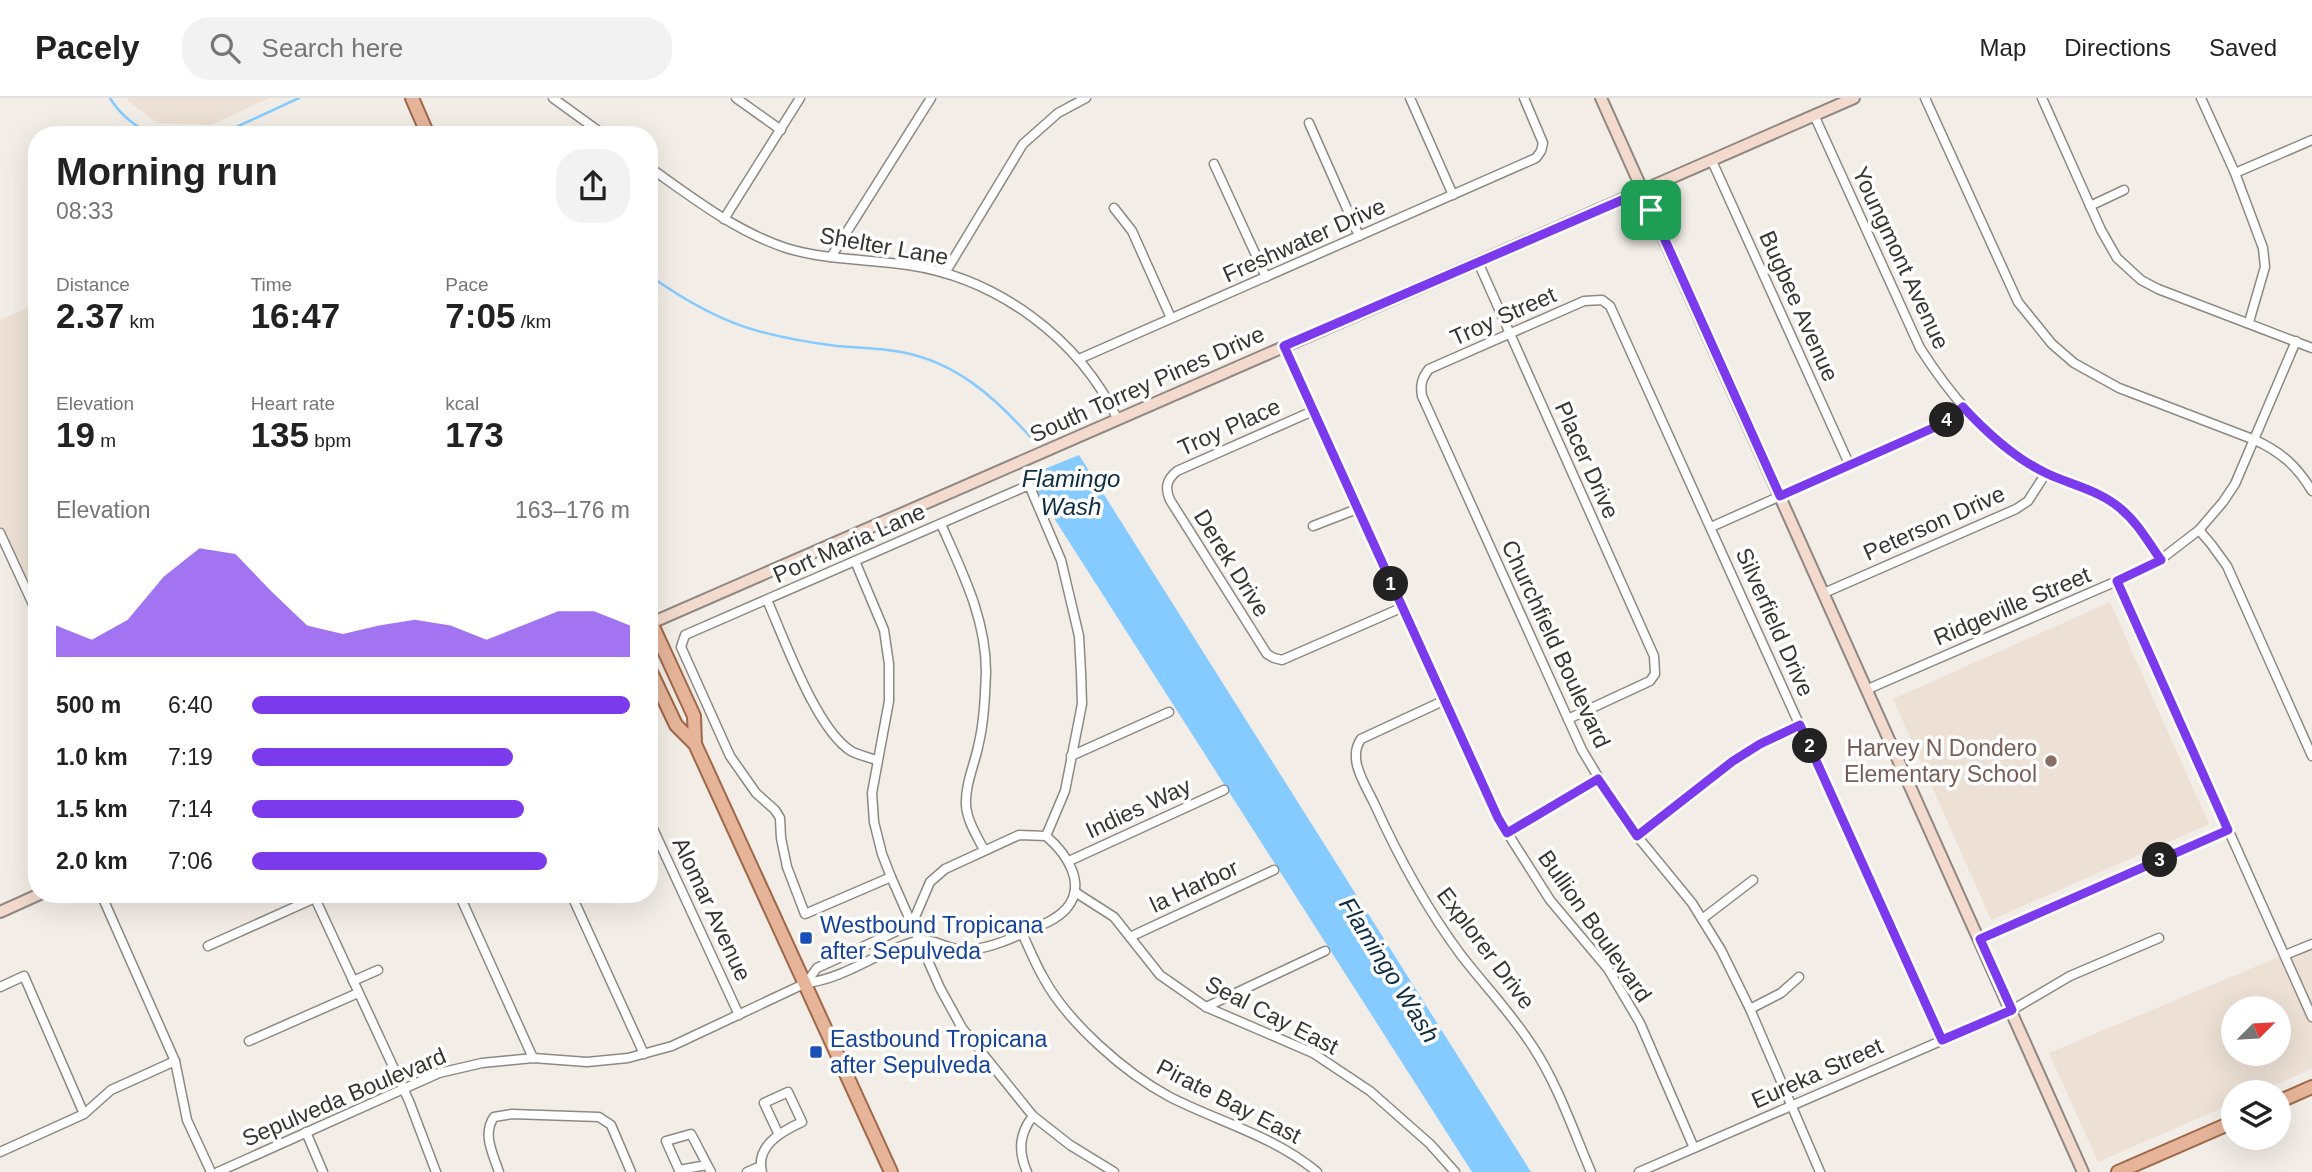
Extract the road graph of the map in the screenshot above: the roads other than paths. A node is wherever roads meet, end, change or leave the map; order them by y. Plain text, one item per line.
1 (412, 98) edge
2 (553, 98) edge
3 (736, 98) edge
4 (800, 98) edge
5 (931, 98) edge
6 (1086, 98) edge
7 (1410, 98) edge
8 (1524, 98) edge
9 (1601, 98) edge
10 (1854, 98) edge
11 (1925, 98) edge
12 (2042, 98) edge
13 (2201, 98) edge
14 (1814, 116) junction
15 (1309, 123) dead end
16 (424, 126) edge
17 (592, 126) edge
18 (781, 130) junction
19 (2312, 140) edge
20 (1712, 161) junction
21 (1214, 164) dead end
22 (658, 173) edge
23 (2235, 173) junction
24 (2124, 190) dead end
25 (1643, 191) junction
26 (1453, 195) junction
27 (2090, 206) junction
28 (1114, 208) dead end
29 (724, 219) junction
30 (1359, 236) junction
31 (831, 257) junction
32 (1478, 262) junction
33 (945, 273) junction
34 (1265, 277) junction
35 (1602, 300) joint
36 (1171, 318) junction
37 (2249, 322) junction
38 (1509, 334) junction
39 (2296, 341) junction
40 (1284, 346) junction
41 (2312, 348) edge
42 (1079, 359) junction
43 (1423, 376) joint
44 (1963, 407) junction
45 (1313, 411) junction
46 (1118, 420) junction
47 (2255, 440) junction
48 (1850, 466) junction
49 (2046, 473) junction
50 (1167, 484) joint
51 (2312, 491) edge
52 (1780, 496) junction
53 (1357, 509) junction
54 (941, 524) junction
55 (1314, 526) dead end
56 (1711, 527) junction
57 (2199, 530) junction
58 (0, 533) edge
59 (2161, 560) junction
60 (855, 561) junction
61 (2117, 581) junction
62 (1824, 593) junction
63 (28, 594) edge
64 (767, 600) junction
65 (1401, 608) junction
66 (658, 619) edge
67 (658, 639) edge
68 (658, 687) edge
69 (1868, 690) junction
70 (1443, 701) junction
71 (1170, 712) dead end
72 (1568, 719) junction
73 (1800, 725) junction
74 (695, 744) junction
75 (1071, 756) junction
76 (2312, 756) edge
77 (876, 760) junction
78 (1598, 779) junction
79 (1224, 790) dead end
80 (2228, 830) junction
81 (1507, 833) junction
82 (1046, 836) junction
83 (1637, 836) junction
84 (658, 840) edge
85 (984, 850) junction
86 (1069, 861) junction
87 (1274, 870) dead end
88 (891, 877) junction
89 (1753, 880) dead end
90 (1074, 892) junction
91 (28, 899) edge
92 (105, 903) edge
93 (299, 903) edge
94 (317, 903) edge
95 (463, 903) edge
96 (575, 903) edge
97 (0, 912) edge
98 (1702, 919) junction
99 (915, 932) junction
100 (1022, 933) junction
101 (1130, 937) junction
102 (2159, 938) dead end
103 (1980, 939) junction
104 (2312, 944) edge
105 (208, 946) dead end
106 (1325, 950) dead end
107 (2284, 956) junction
108 (378, 970) dead end
109 (1798, 978) dead end
110 (353, 981) junction
111 (806, 983) junction
112 (0, 987) edge
113 (358, 993) junction
114 (1206, 1007) junction
115 (1750, 1009) junction
116 (2012, 1010) junction
117 (739, 1015) junction
118 (2312, 1017) edge
119 (1942, 1040) junction
120 (249, 1041) dead end
121 (645, 1054) junction
122 (533, 1058) junction
123 (175, 1061) junction
124 (2312, 1087) edge
125 (403, 1088) junction
126 (2291, 1096) edge
127 (1791, 1105) junction
128 (84, 1114) junction
129 (1033, 1116) junction
130 (2221, 1127) edge
131 (306, 1132) junction
132 (778, 1133) junction
133 (1694, 1148) junction
134 (0, 1152) edge
135 (709, 1168) edge
136 (762, 1169) edge
137 (211, 1172) edge
138 (218, 1172) edge
139 (323, 1172) edge
140 (436, 1172) edge
141 (499, 1172) edge
142 (631, 1172) edge
143 (747, 1172) edge
144 (891, 1172) edge
145 (1027, 1172) edge
146 (1114, 1172) edge
147 (1317, 1172) edge
148 (1454, 1172) edge
149 (1591, 1172) edge
150 (1639, 1172) edge
151 (1820, 1172) edge
152 (2083, 1172) edge
153 (2118, 1172) edge

1 - 16 main road
2 - 17 street
3 - 18 street
4 - 18 street
5 - 31 street
6 - 33 street
7 - 26 street
8 - 26 street, Freshwater Drive
9 - 25 main road
10 - 14 main road, South Torrey Pines Drive
11 - 47 street
12 - 27 street
13 - 23 street
14 - 20 main road, South Torrey Pines Drive
14 - 44 street, Youngmont Avenue
15 - 30 street
18 - 29 street
19 - 23 street
20 - 25 main road, South Torrey Pines Drive
20 - 48 street, Bugbee Avenue
21 - 34 street
22 - 29 street, Shelter Lane
23 - 37 street
24 - 27 street
25 - 32 main road, South Torrey Pines Drive
25 - 52 main road
26 - 30 street, Freshwater Drive
27 - 37 street
28 - 36 street
29 - 31 street, Shelter Lane
30 - 34 street, Freshwater Drive
31 - 33 street, Shelter Lane
32 - 38 street, Placer Drive
32 - 40 main road, South Torrey Pines Drive
33 - 42 street, Shelter Lane
34 - 36 street, Freshwater Drive
35 - 38 street, Troy Street
35 - 56 street, Silverfield Drive
36 - 42 street, Freshwater Drive
37 - 39 street
38 - 43 street, Troy Street
38 - 72 street, Placer Drive
39 - 41 street
39 - 47 street, Ridgeville Street
40 - 45 street, Bullion Boulevard
40 - 46 main road, South Torrey Pines Drive
42 - 46 street, Shelter Lane
43 - 72 street, Churchfield Boulevard
44 - 48 street
44 - 49 street, Youngmont Avenue
45 - 50 street, Troy Place
45 - 53 street, Bullion Boulevard
46 - 66 main road, South Torrey Pines Drive
47 - 51 street
47 - 57 street, Ridgeville Street
48 - 52 street
49 - 59 street, Youngmont Avenue
49 - 62 street, Peterson Drive
50 - 65 street, Derek Drive
52 - 56 street
52 - 62 main road
53 - 55 street
53 - 65 street, Bullion Boulevard
54 - 60 street, Port Maria Lane
54 - 75 street, Port Maria Lane
54 - 85 street
56 - 73 street, Silverfield Drive
57 - 59 street, Ridgeville Street
57 - 76 street
58 - 63 street
59 - 61 street, Ridgeville Street
60 - 64 street, Port Maria Lane
60 - 77 street
61 - 69 street, Ridgeville Street
61 - 80 street
62 - 69 main road
64 - 77 street
64 - 88 street, Port Maria Lane
65 - 70 street, Bullion Boulevard
67 - 74 main road
68 - 74 main road
69 - 103 main road
70 - 81 street, Bullion Boulevard
70 - 149 street, Explorer Drive
71 - 75 street
72 - 78 street, Churchfield Boulevard
73 - 83 street
73 - 119 street, Silverfield Drive
74 - 111 main road
75 - 82 street
77 - 88 street
78 - 81 street
78 - 83 street, Churchfield Boulevard
79 - 86 street, Indies Way
80 - 103 street
80 - 107 street
81 - 133 street, Bullion Boulevard
82 - 85 street
82 - 86 street
83 - 98 street, Churchfield Boulevard
84 - 117 street, Alomar Avenue
85 - 99 street
86 - 90 street
87 - 101 street, la Harbor
88 - 99 street
89 - 98 street
90 - 100 street
90 - 101 street, Seal Cay East
91 - 97 main road
92 - 123 street
93 - 105 street
94 - 110 street
95 - 122 street
96 - 121 street
98 - 115 street, Churchfield Boulevard
99 - 100 street
99 - 111 street, Sepulveda Boulevard
99 - 111 street, Sepulveda Boulevard
99 - 129 street
100 - 147 street, Pirate Bay East
101 - 114 street, Seal Cay East
102 - 116 street, Eureka Street
103 - 116 main road
104 - 107 street
106 - 114 street
107 - 118 street
108 - 110 street
109 - 115 street
110 - 113 street
111 - 117 street, Sepulveda Boulevard
111 - 144 main road
112 - 128 street
113 - 120 street
113 - 125 street
114 - 148 street, Seal Cay East
115 - 127 street, Churchfield Boulevard
116 - 119 street, Eureka Street
116 - 152 main road
117 - 121 street, Sepulveda Boulevard
119 - 127 street, Eureka Street
121 - 122 street, Sepulveda Boulevard
122 - 125 street, Sepulveda Boulevard
123 - 128 street
123 - 137 street
124 - 126 main road
125 - 131 street, Sepulveda Boulevard
125 - 140 street
127 - 133 street, Eureka Street
127 - 151 street, Churchfield Boulevard
128 - 134 street
129 - 145 street
129 - 146 street
130 - 153 main road
131 - 138 street, Sepulveda Boulevard
131 - 139 street
132 - 132 street
132 - 136 street
133 - 150 street, Eureka Street
135 - 135 street
136 - 143 street
141 - 142 street

